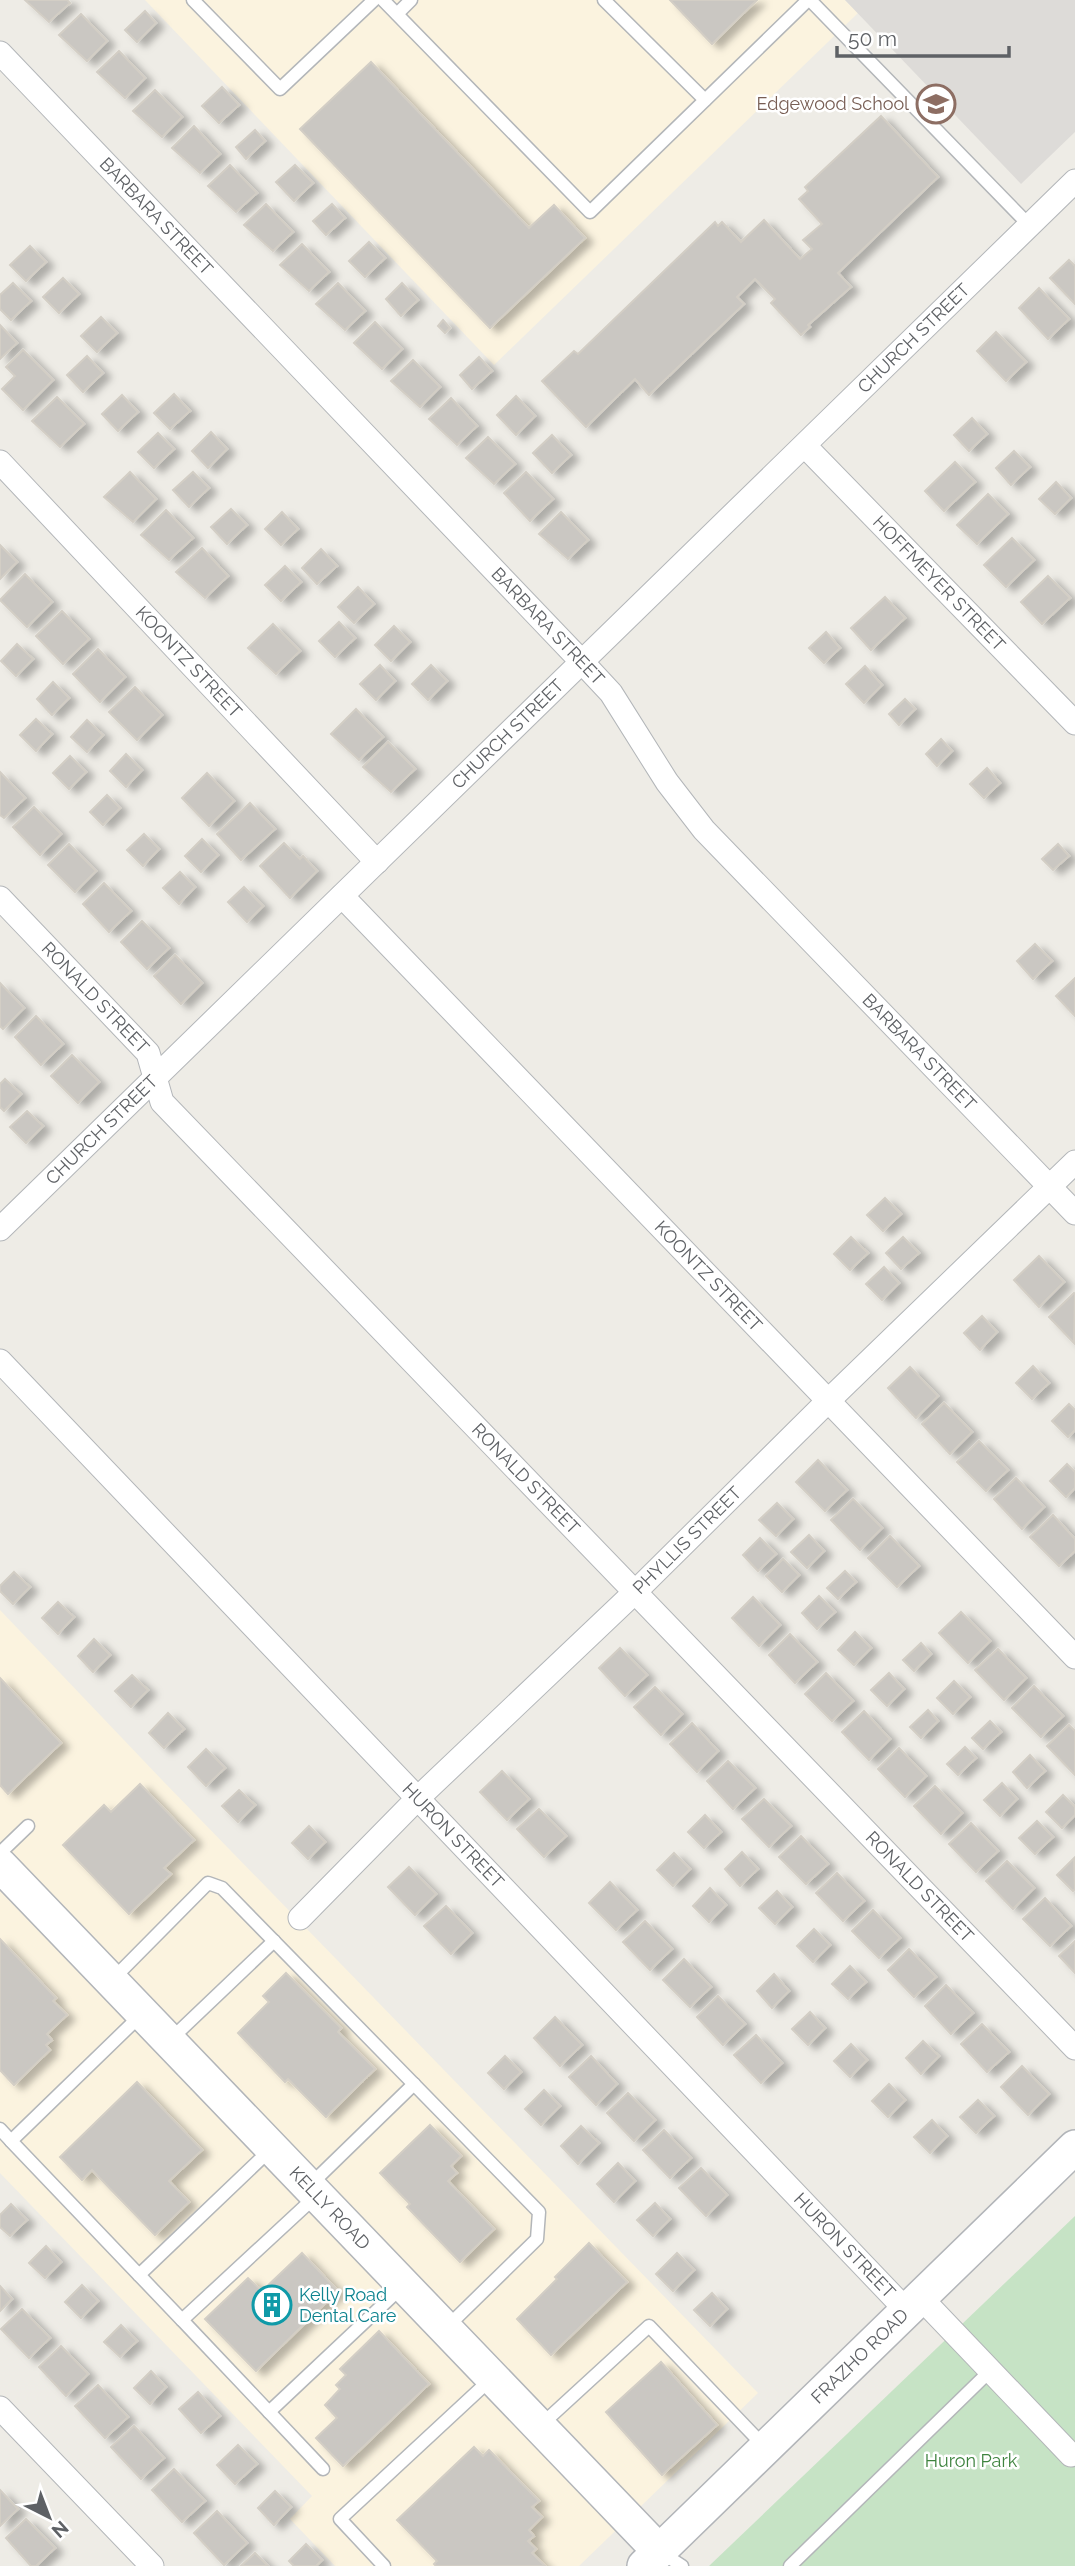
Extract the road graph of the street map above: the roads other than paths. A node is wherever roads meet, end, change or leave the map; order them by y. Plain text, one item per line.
1 (193, 0) edge
2 (374, 0) edge
3 (383, 0) edge
4 (411, 0) edge
5 (604, 0) edge
6 (809, 0) edge
7 (397, 14) junction
8 (0, 53) edge
9 (705, 100) junction
10 (1075, 181) edge
11 (1029, 225) junction
12 (804, 446) junction
13 (0, 462) edge
14 (583, 663) junction
15 (1075, 723) edge
16 (377, 862) junction
17 (342, 896) junction
18 (0, 898) edge
19 (154, 1078) junction
20 (1075, 1162) edge
21 (1050, 1186) junction
22 (1075, 1213) edge
23 (0, 1228) edge
24 (0, 1361) edge
25 (828, 1401) junction
26 (635, 1592) junction
27 (1075, 1657) edge
28 (418, 1798) junction
29 (28, 1826) dead end
30 (0, 1853) edge
31 (0, 1865) edge
32 (300, 1918) dead end
33 (274, 1941) junction
34 (113, 1980) junction
35 (144, 2013) junction
36 (170, 2040) junction
37 (1075, 2048) edge
38 (414, 2084) junction
39 (0, 2129) edge
40 (11, 2141) junction
41 (273, 2147) junction
42 (1075, 2147) edge
43 (314, 2190) junction
44 (139, 2275) junction
45 (404, 2285) junction
46 (914, 2305) junction
47 (182, 2320) junction
48 (446, 2328) junction
49 (991, 2370) junction
50 (493, 2377) junction
51 (0, 2408) edge
52 (269, 2412) junction
53 (540, 2426) junction
54 (766, 2448) junction
55 (1071, 2455) dead end
56 (323, 2469) dead end
57 (662, 2561) edge
58 (152, 2566) edge
59 (384, 2566) edge
60 (790, 2566) edge

1 - 2 lane
3 - 7 lane
4 - 7 lane
5 - 9 lane
6 - 9 lane
6 - 11 lane
7 - 9 lane
8 - 14 street, BARBARA STREET
10 - 11 street, CHURCH STREET
11 - 12 street, CHURCH STREET
12 - 14 street, CHURCH STREET
12 - 15 street, HOFFMEYER STREET
13 - 16 street, KOONTZ STREET
14 - 16 street, CHURCH STREET
14 - 21 street, BARBARA STREET
16 - 17 street, CHURCH STREET
17 - 19 street, CHURCH STREET
17 - 25 street, KOONTZ STREET
18 - 19 street, RONALD STREET
19 - 23 street, CHURCH STREET
19 - 26 street, RONALD STREET
20 - 21 street, PHYLLIS STREET
21 - 22 street, BARBARA STREET
21 - 25 street, PHYLLIS STREET
24 - 28 street, HURON STREET
25 - 26 street, PHYLLIS STREET
25 - 27 street, KOONTZ STREET
26 - 28 street, PHYLLIS STREET
26 - 37 street, RONALD STREET
28 - 32 street, PHYLLIS STREET
28 - 46 street, HURON STREET
29 - 30 lane
31 - 34 street, KELLY ROAD
33 - 34 lane
33 - 36 lane
33 - 38 lane
34 - 35 street, KELLY ROAD
35 - 36 street, KELLY ROAD
35 - 40 lane
36 - 41 street, KELLY ROAD
38 - 43 lane
38 - 48 lane
39 - 40 lane
40 - 44 lane
41 - 43 street, KELLY ROAD
41 - 44 lane
42 - 46 street, FRAZHO ROAD
43 - 45 street, KELLY ROAD
43 - 47 lane
44 - 47 lane
45 - 48 street, KELLY ROAD
45 - 52 lane
46 - 49 street, HURON STREET
46 - 54 street, FRAZHO ROAD
47 - 52 lane
48 - 50 street, KELLY ROAD
49 - 55 street, HURON STREET
49 - 60 lane
50 - 53 street, KELLY ROAD
50 - 59 lane
51 - 58 street
52 - 56 lane
53 - 54 lane
53 - 57 street, KELLY ROAD
54 - 57 street, FRAZHO ROAD

